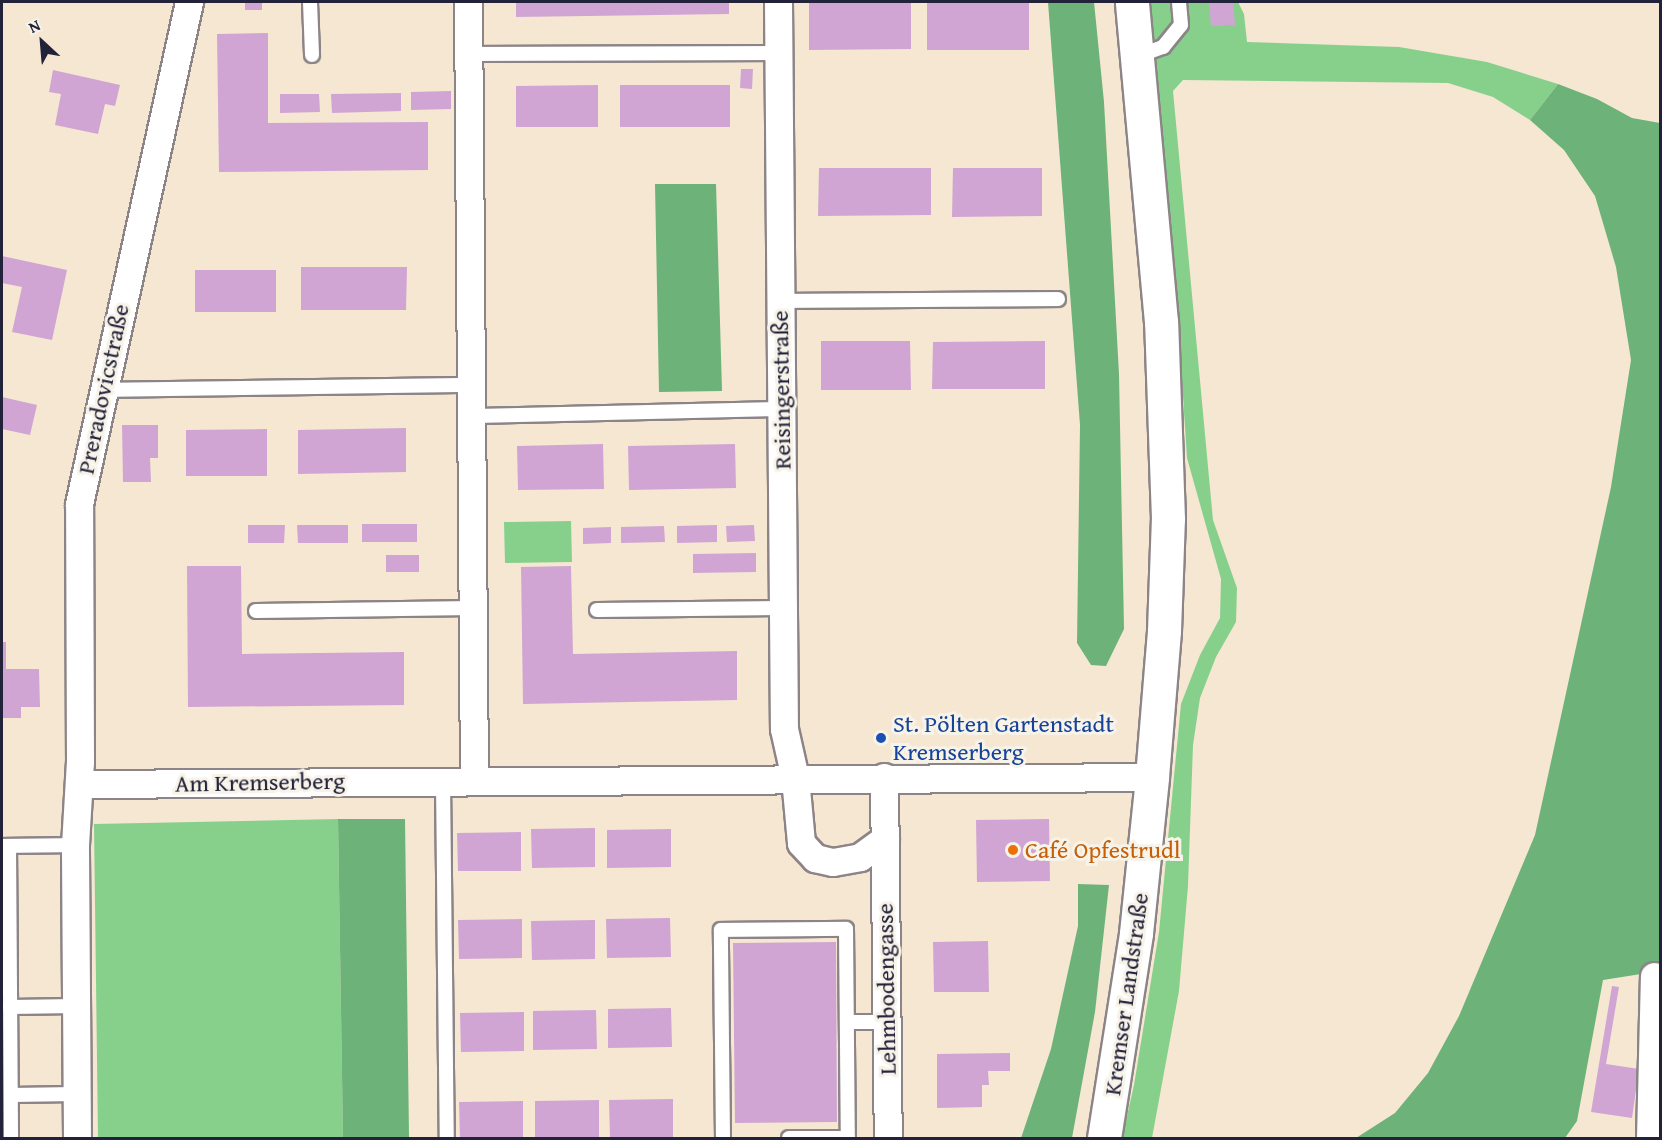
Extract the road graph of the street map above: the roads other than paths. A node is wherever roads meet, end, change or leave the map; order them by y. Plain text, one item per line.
1 (189, 2) edge
2 (310, 2) edge
3 (468, 2) edge
4 (778, 2) edge
5 (1132, 2) edge
6 (1179, 2) edge
7 (778, 53) junction
8 (469, 54) junction
9 (312, 55) dead end
10 (1137, 56) junction
11 (1058, 299) dead end
12 (780, 301) junction
13 (472, 385) junction
14 (103, 390) junction
15 (782, 409) junction
16 (472, 416) junction
17 (474, 608) junction
18 (783, 608) junction
19 (597, 610) dead end
20 (256, 611) dead end
21 (884, 777) junction
22 (1152, 777) junction
23 (795, 778) junction
24 (474, 779) junction
25 (443, 780) junction
26 (79, 784) junction
27 (885, 839) junction
28 (75, 845) junction
29 (5, 846) edge
30 (1654, 976) dead end
31 (76, 1006) junction
32 (10, 1007) junction
33 (847, 1022) junction
34 (886, 1022) junction
35 (76, 1094) junction
36 (11, 1095) junction
37 (12, 1138) edge
38 (77, 1138) edge
39 (447, 1138) edge
40 (723, 1138) edge
41 (789, 1138) edge
42 (888, 1138) edge
43 (1104, 1138) edge
44 (1650, 1138) edge

1 - 14 street, Preradovicstraße
2 - 9 lane
3 - 8 street
4 - 7 street, Reisingerstraße
5 - 10 main road, Kremser Landstraße
6 - 10 lane
7 - 8 lane
7 - 12 street, Reisingerstraße
8 - 13 street
10 - 22 main road, Kremser Landstraße
11 - 12 lane
12 - 15 street, Reisingerstraße
13 - 14 lane
13 - 16 street
14 - 26 street, Preradovicstraße
15 - 16 lane
15 - 18 street, Reisingerstraße
16 - 17 street
17 - 20 lane
17 - 24 street
18 - 19 lane
18 - 23 street, Reisingerstraße
21 - 22 street, Am Kremserberg
21 - 23 street, Am Kremserberg
21 - 27 street
22 - 43 main road, Kremser Landstraße
23 - 24 street, Am Kremserberg
23 - 27 street
24 - 25 street, Am Kremserberg
25 - 26 street, Am Kremserberg
25 - 39 lane
26 - 28 street
27 - 34 street, Lehmbodengasse
28 - 29 lane
28 - 31 street
29 - 32 lane
30 - 44 street
31 - 32 lane
31 - 35 street
32 - 36 lane
33 - 34 lane
33 - 40 lane
33 - 41 lane
34 - 42 street, Lehmbodengasse
35 - 36 lane
35 - 38 street
36 - 37 lane

